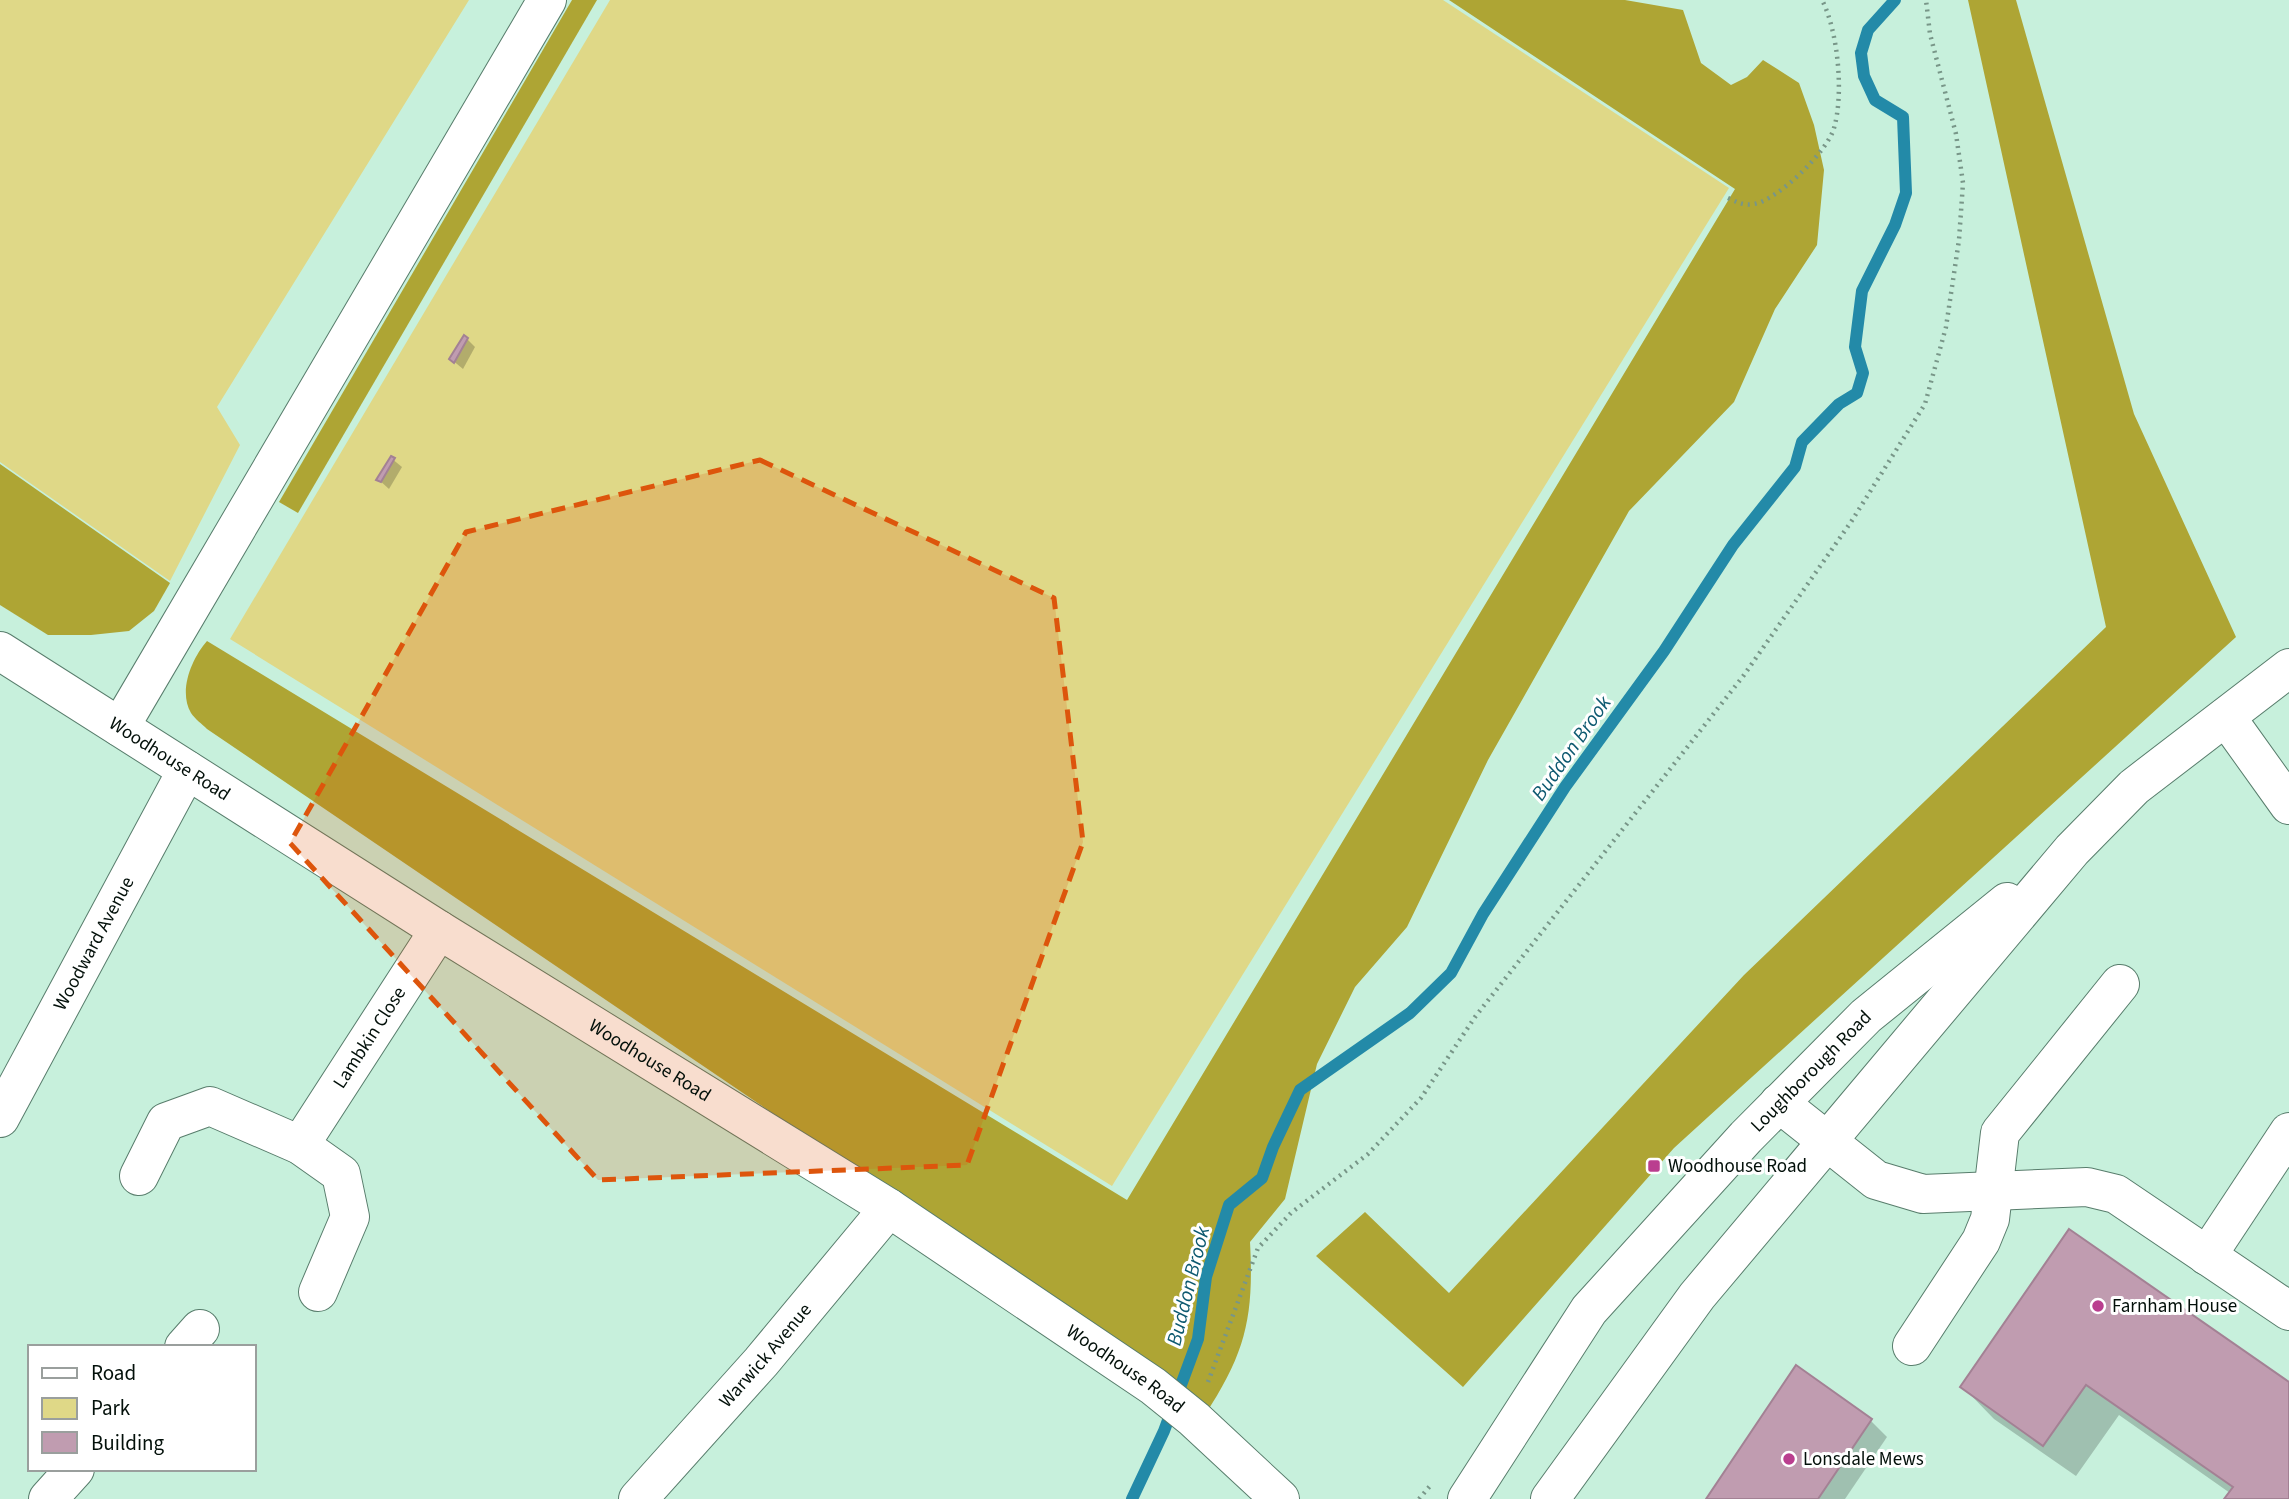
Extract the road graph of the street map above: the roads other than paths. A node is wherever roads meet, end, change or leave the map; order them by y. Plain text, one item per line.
1 (547, 0) edge
2 (0, 651) edge
3 (2289, 668) edge
4 (2226, 717) junction
5 (120, 727) junction
6 (187, 770) junction
7 (2289, 804) edge
8 (2072, 849) junction
9 (439, 930) junction
10 (2120, 984) dead end
11 (1779, 1103) junction
12 (0, 1118) edge
13 (2289, 1132) edge
14 (1826, 1139) junction
15 (300, 1145) junction
16 (139, 1176) dead end
17 (1991, 1189) junction
18 (889, 1208) junction
19 (2207, 1256) junction
20 (318, 1292) dead end
21 (2289, 1311) edge
22 (1912, 1346) dead end
23 (73, 1471) edge
24 (48, 1499) edge
25 (638, 1499) edge
26 (1280, 1499) edge
27 (1467, 1499) edge
28 (1550, 1499) edge

1 - 5 street
2 - 5 street, Woodhouse Road
3 - 4 street, Loughborough Road
4 - 7 street
4 - 8 street, Loughborough Road
5 - 6 street, Woodhouse Road
6 - 9 street, Woodhouse Road
6 - 12 street, Woodward Avenue
8 - 11 street, Loughborough Road
8 - 14 street, Loughborough Road
9 - 15 street, Lambkin Close
9 - 18 street, Woodhouse Road
10 - 17 street
11 - 14 street
11 - 27 street, Loughborough Road
13 - 19 street
14 - 17 street
14 - 28 street, Loughborough Road
15 - 16 street
15 - 20 street
17 - 19 street
17 - 22 street
18 - 25 street, Warwick Avenue
18 - 26 street, Woodhouse Road
19 - 21 street
23 - 24 street

